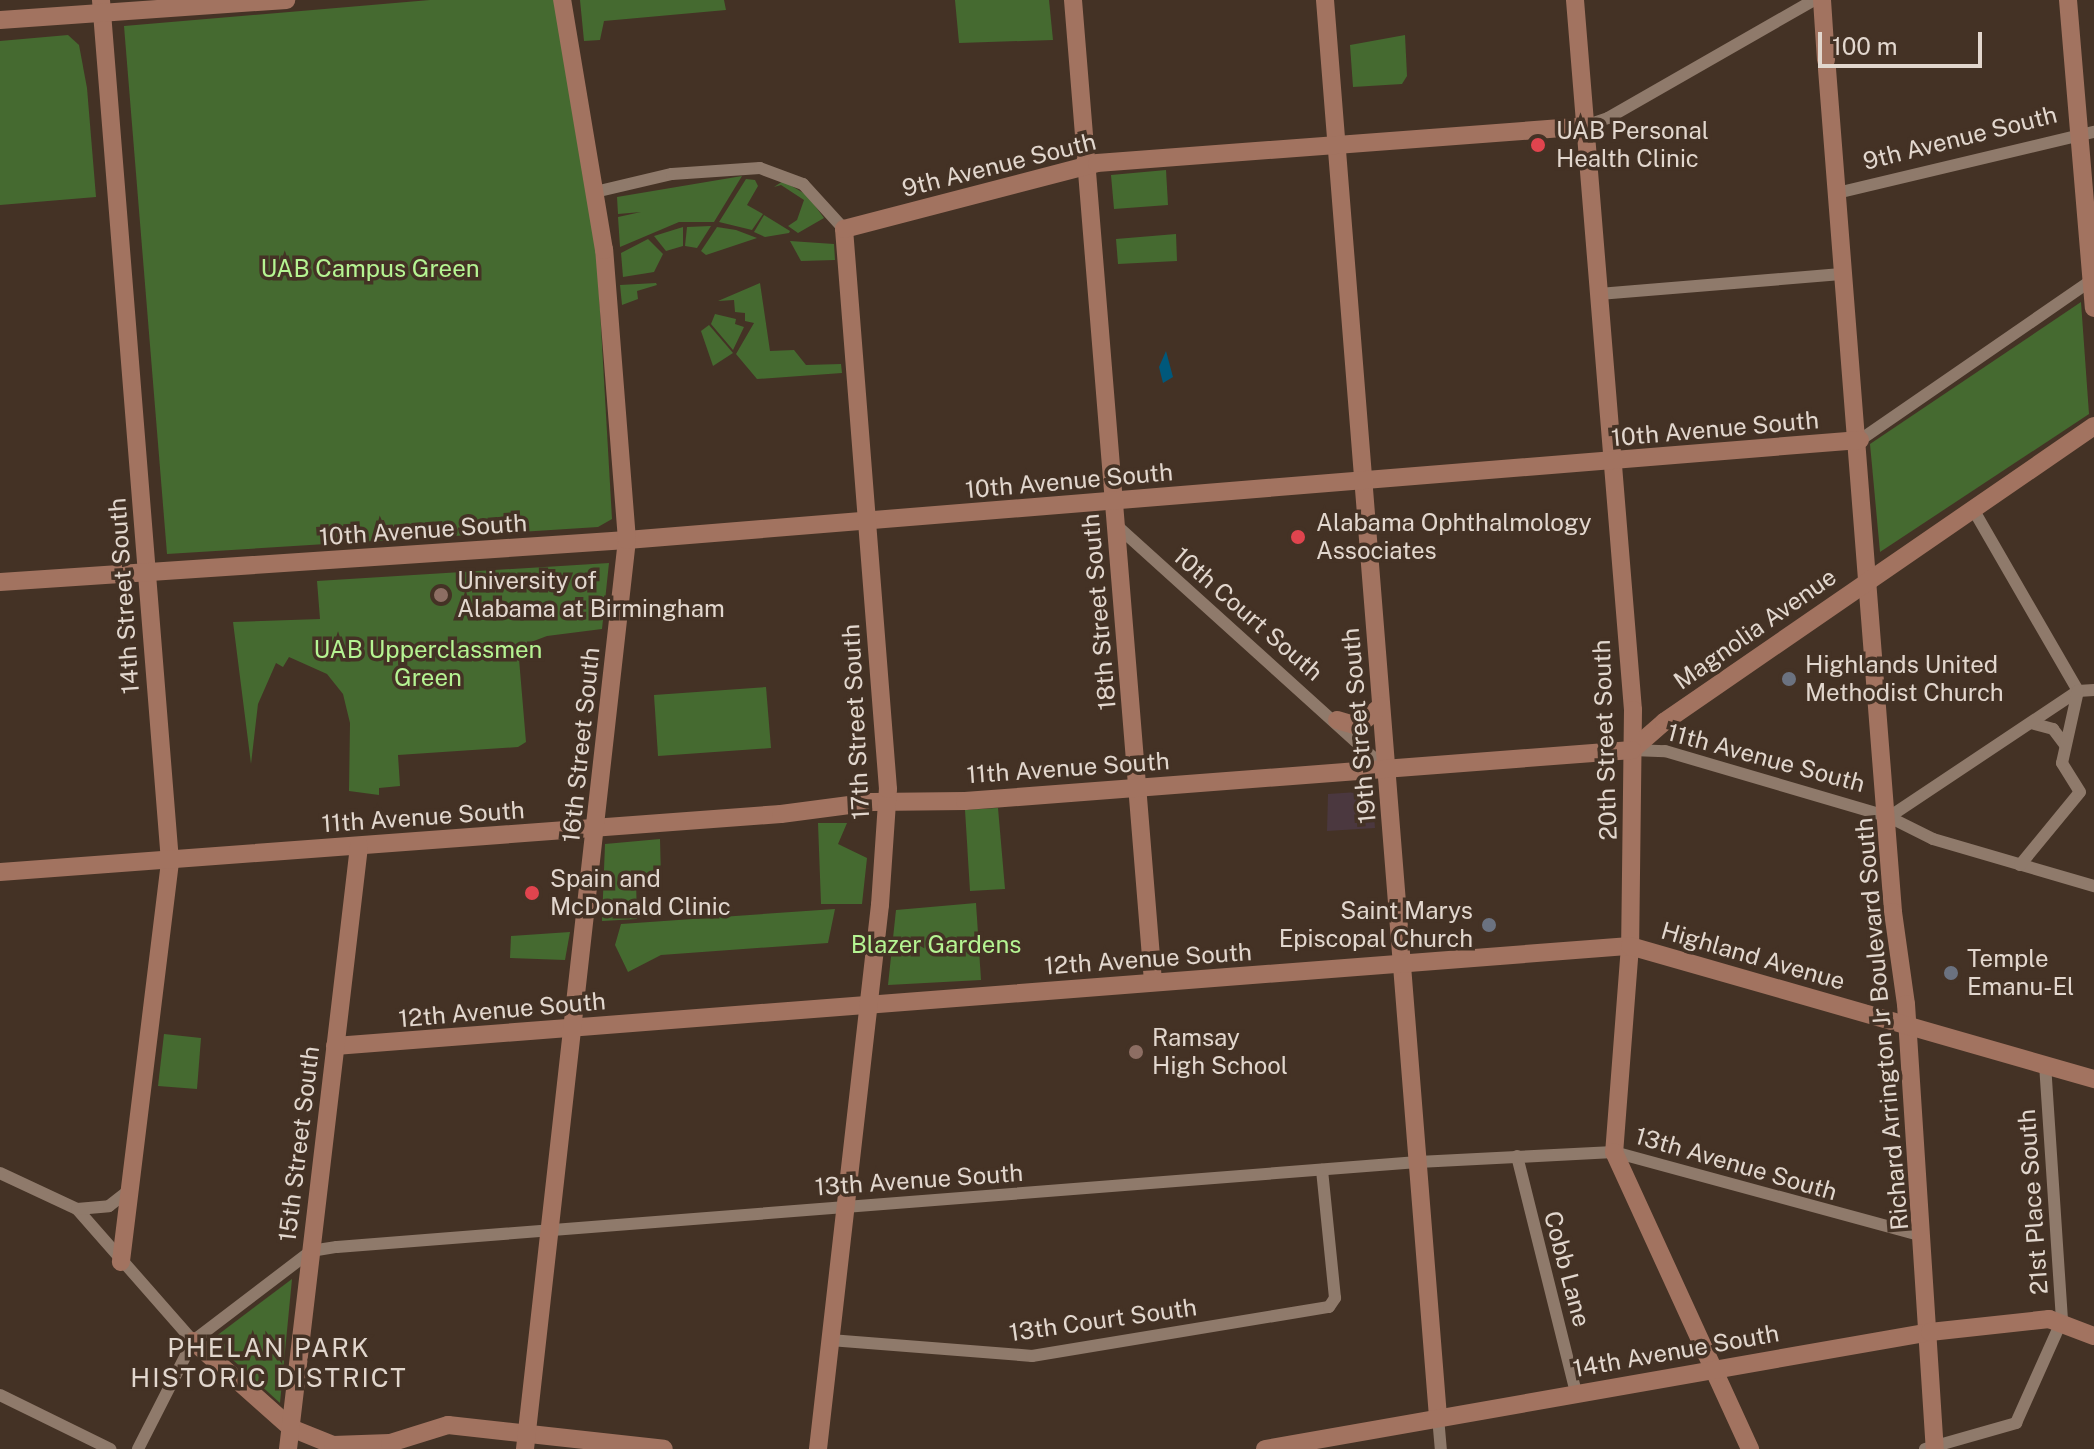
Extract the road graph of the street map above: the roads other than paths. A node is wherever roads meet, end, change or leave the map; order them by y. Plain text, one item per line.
1 (286, 0) edge
2 (562, 0) edge
3 (1073, 0) edge
4 (1325, 0) edge
5 (1575, 0) edge
6 (1814, 0) edge
7 (1822, 0) edge
8 (2068, 0) edge
9 (101, 5) edge
10 (0, 20) edge
11 (1585, 126) junction
12 (2087, 132) edge
13 (1336, 144) junction
14 (1087, 165) junction
15 (595, 192) junction
16 (1837, 193) junction
17 (844, 229) junction
18 (1844, 274) junction
19 (2092, 280) junction
20 (1599, 294) junction
21 (2094, 308) edge
22 (2094, 426) edge
23 (1860, 440) junction
24 (1612, 462) junction
25 (1363, 481) junction
26 (1114, 500) junction
27 (1973, 509) junction
28 (868, 521) junction
29 (1116, 525) junction
30 (627, 540) junction
31 (146, 570) junction
32 (1870, 578) junction
33 (0, 582) edge
34 (2094, 690) edge
35 (2078, 691) junction
36 (1381, 706) junction
37 (1337, 720) junction
38 (2031, 723) junction
39 (2065, 745) junction
40 (1632, 750) junction
41 (1386, 769) junction
42 (1137, 788) junction
43 (887, 803) junction
44 (1889, 817) junction
45 (598, 828) junction
46 (359, 846) junction
47 (170, 862) junction
48 (2020, 865) junction
49 (0, 872) edge
50 (2094, 886) edge
51 (1630, 946) junction
52 (1402, 963) junction
53 (1153, 982) junction
54 (868, 1005) junction
55 (1907, 1025) junction
56 (574, 1027) junction
57 (335, 1046) junction
58 (2045, 1065) junction
59 (2094, 1079) edge
60 (1614, 1152) junction
61 (1517, 1156) junction
62 (1418, 1162) junction
63 (1322, 1170) junction
64 (2, 1174) edge
65 (134, 1188) junction
66 (845, 1208) junction
67 (77, 1209) junction
68 (551, 1231) junction
69 (1923, 1236) junction
70 (311, 1251) junction
71 (121, 1262) junction
72 (2062, 1320) junction
73 (1930, 1332) junction
74 (2094, 1336) edge
75 (830, 1340) junction
76 (193, 1341) junction
77 (1710, 1370) junction
78 (1576, 1393) junction
79 (0, 1395) edge
80 (1438, 1417) junction
81 (291, 1428) junction
82 (526, 1441) edge
83 (1322, 1444) edge
84 (1932, 1448) edge
85 (110, 1449) edge
86 (138, 1449) edge
87 (288, 1449) edge
88 (664, 1449) edge
89 (818, 1449) edge
90 (1265, 1449) edge
91 (1441, 1449) edge
92 (1750, 1449) edge

1 - 9 street
2 - 15 street, 16th Street South
3 - 14 street, 18th Street South
4 - 13 street, 19th Street South
5 - 11 street, 20th Street South
6 - 11 street
7 - 16 street, Richard Arrington Jr Boulevard South
8 - 12 street
9 - 10 street
9 - 31 street, 14th Street South
11 - 13 street, 9th Avenue South
11 - 20 street, 20th Street South
12 - 16 street, 9th Avenue South
12 - 19 street
13 - 14 street, 9th Avenue South
13 - 25 street, 19th Street South
14 - 17 street, 9th Avenue South
14 - 26 street, 18th Street South
15 - 17 street
15 - 30 street, 16th Street South
16 - 18 street, Richard Arrington Jr Boulevard South
17 - 28 street, 17th Street South
18 - 20 street
18 - 23 street, Richard Arrington Jr Boulevard South
19 - 21 street
19 - 23 street, 10th Avenue South
20 - 24 street, 20th Street South
22 - 27 street, Magnolia Avenue
23 - 24 street, 10th Avenue South
23 - 32 street, Richard Arrington Jr Boulevard South
24 - 25 street, 10th Avenue South
24 - 40 street, 20th Street South
25 - 26 street, 10th Avenue South
25 - 36 street, 19th Street South
26 - 28 street, 10th Avenue South
26 - 29 street, 18th Street South
27 - 32 street, Magnolia Avenue
27 - 35 street
28 - 30 street, 10th Avenue South
28 - 43 street, 17th Street South
29 - 37 street, 10th Court South
29 - 42 street, 18th Street South
30 - 31 street, 10th Avenue South
30 - 45 street, 16th Street South
31 - 33 street, 10th Avenue South
31 - 47 street, 14th Street South
32 - 40 street, Magnolia Avenue
32 - 44 street, Richard Arrington Jr Boulevard South
34 - 35 street
35 - 38 street, 11th Avenue South
35 - 39 street
36 - 37 street
36 - 41 street, 19th Street South
37 - 41 street, 10th Court South
38 - 39 street
38 - 44 street, 11th Avenue South
39 - 48 street
40 - 41 street, 11th Avenue South
40 - 44 street, 11th Avenue South
40 - 51 street, 20th Street South
41 - 42 street, 11th Avenue South
41 - 52 street, 19th Street South
42 - 43 street, 11th Avenue South
42 - 53 street, 18th Street South
43 - 45 street, 11th Avenue South
43 - 54 street, 17th Street South
44 - 48 street
44 - 55 street, Richard Arrington Jr Boulevard South
45 - 46 street, 11th Avenue South
45 - 56 street, 16th Street South
46 - 47 street, 11th Avenue South
46 - 57 street, 15th Street South
47 - 49 street, 11th Avenue South
47 - 65 street, 14th Street South
48 - 50 street
51 - 52 street, 12th Avenue South
51 - 55 street, Highland Avenue
51 - 60 street, 20th Street South
52 - 53 street, 12th Avenue South
52 - 62 street, 19th Street South
53 - 54 street, 12th Avenue South
54 - 56 street, 12th Avenue South
54 - 66 street, 17th Street South
55 - 58 street, Highland Avenue
55 - 69 street, Richard Arrington Jr Boulevard South
56 - 57 street, 12th Avenue South
56 - 68 street, 16th Street South
57 - 70 street, 15th Street South
58 - 59 street, Highland Avenue
58 - 72 street, 21st Place South
60 - 61 street, 13th Avenue South
60 - 69 street, 13th Avenue South
60 - 77 street, 20th Street South
61 - 62 street, 13th Avenue South
61 - 78 street, Cobb Lane
62 - 63 street, 13th Avenue South
62 - 80 street, 19th Street South
63 - 66 street, 13th Avenue South
63 - 75 street, 13th Court South
64 - 67 street
65 - 67 street
65 - 71 street, 14th Street South
66 - 68 street, 13th Avenue South
66 - 75 street, 17th Street South
67 - 71 street
68 - 70 street, 13th Avenue South
68 - 82 street, 16th Street South
69 - 73 street, Richard Arrington Jr Boulevard South
70 - 76 street
70 - 81 street, 15th Street South
71 - 76 street
72 - 73 street, 14th Avenue South
72 - 74 street
72 - 84 street, 21st Place South
73 - 77 street, 14th Avenue South
73 - 84 street, Richard Arrington Jr Boulevard South
75 - 89 street, 17th Street South
76 - 81 street
76 - 86 street
77 - 78 street, 14th Avenue South
77 - 92 street, 20th Street South
78 - 80 street, 14th Avenue South
79 - 85 street
80 - 83 street, 14th Avenue South
80 - 91 street, 19th Street South
81 - 82 street
81 - 87 street, 15th Street South
82 - 88 street
83 - 90 street, 14th Avenue South

